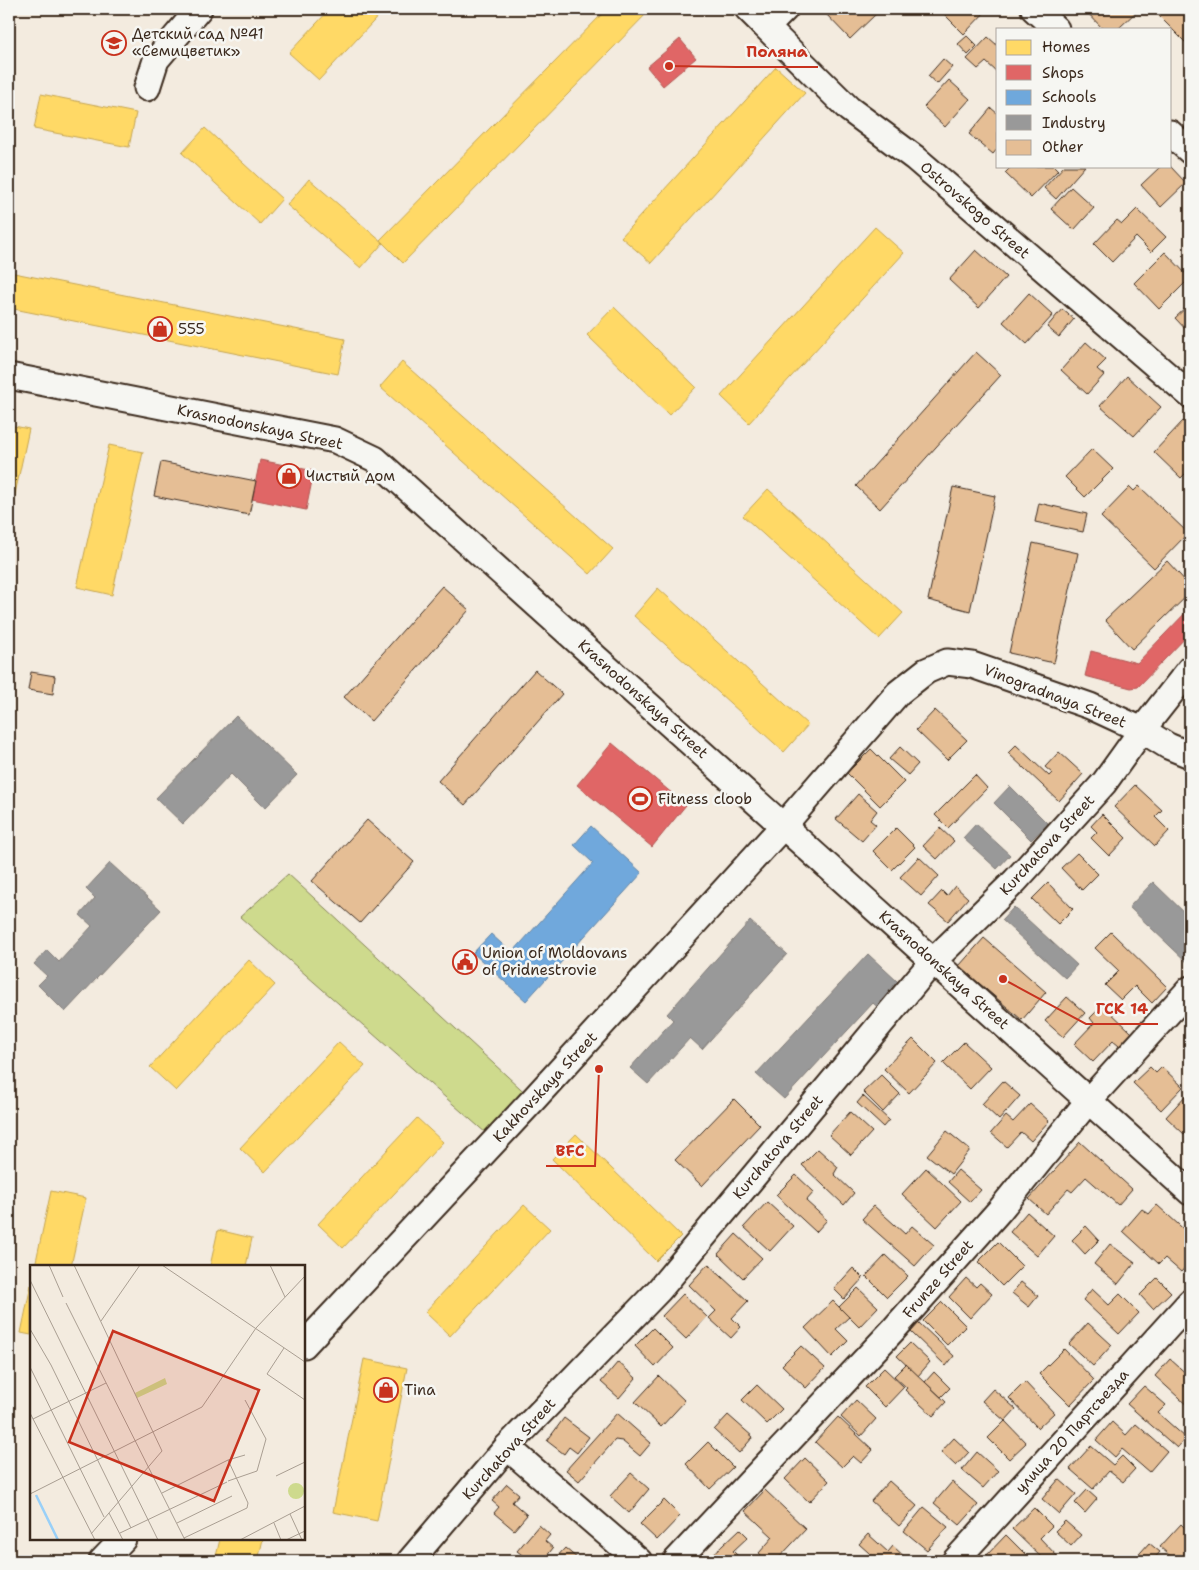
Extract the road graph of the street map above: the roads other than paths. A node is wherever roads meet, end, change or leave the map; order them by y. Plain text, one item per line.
1 (199, 9) edge
2 (785, 9) edge
3 (1034, 9) edge
4 (755, 16) edge
5 (1055, 28) edge
6 (147, 88) dead end
7 (1172, 134) edge
8 (1190, 151) edge
9 (9, 376) edge
10 (1190, 395) edge
11 (1190, 669) edge
12 (1142, 730) junction
13 (1190, 755) edge
14 (784, 825) junction
15 (933, 961) junction
16 (1190, 989) edge
17 (1089, 1100) junction
18 (1190, 1192) edge
19 (1190, 1302) edge
20 (305, 1344) edge
21 (507, 1448) junction
22 (122, 1540) edge
23 (102, 1561) edge
24 (410, 1561) edge
25 (639, 1561) edge
26 (676, 1561) edge
27 (955, 1561) edge

1 - 6 street
2 - 4 street
3 - 5 street
4 - 10 street, Ostrovskogo Street
7 - 8 street
9 - 14 street, Krasnodonskaya Street
11 - 12 street, Kurchatova Street
12 - 13 street, Vinogradnaya Street
12 - 14 street, Vinogradnaya Street
12 - 15 street, Kurchatova Street
14 - 15 street, Krasnodonskaya Street
14 - 20 street, Kakhovskaya Street
15 - 17 street, Krasnodonskaya Street
15 - 21 street, Kurchatova Street
16 - 17 street, Frunze Street
17 - 18 street, Krasnodonskaya Street
17 - 26 street, Frunze Street
19 - 27 street, улица 20 Партсъезда
21 - 24 street, Kurchatova Street
21 - 25 street
22 - 23 street

